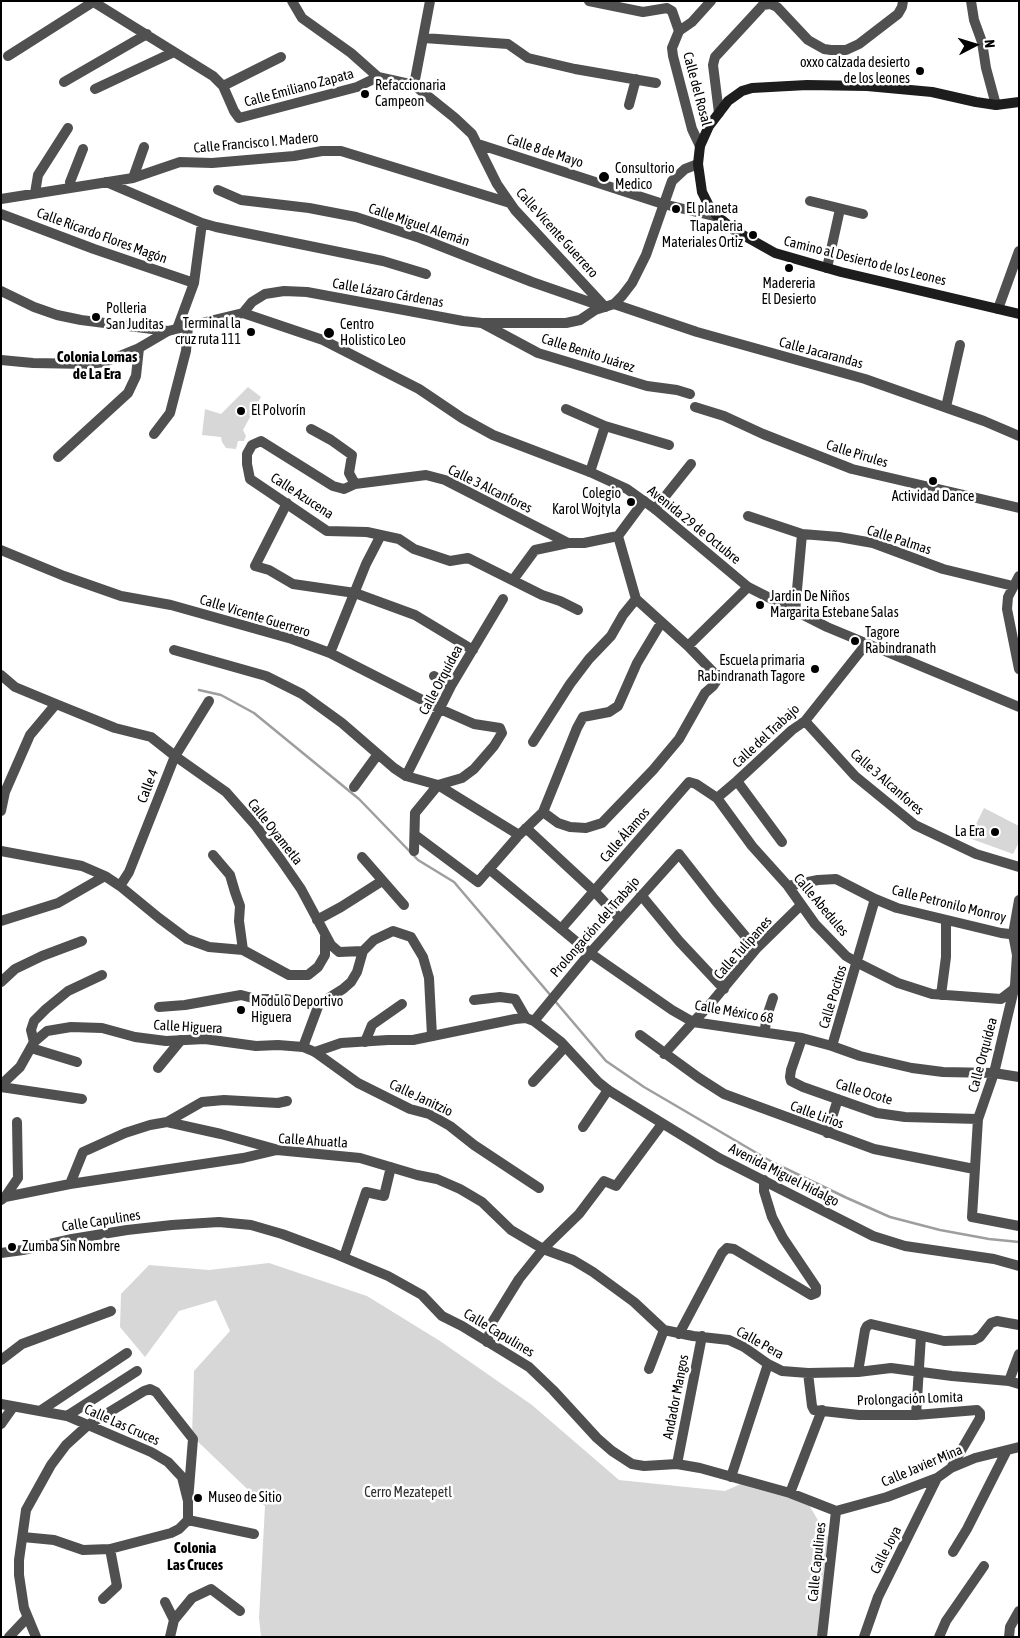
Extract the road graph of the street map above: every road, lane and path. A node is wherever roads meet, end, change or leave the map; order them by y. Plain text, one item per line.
1 (292, 1) edge
2 (430, 1) edge
3 (589, 1) edge
4 (711, 1) edge
5 (903, 1) edge
6 (971, 1) edge
7 (92, 2) edge
8 (679, 32) junction
9 (147, 34) junction
10 (424, 38) junction
11 (174, 52) junction
12 (8, 56) dead end
13 (281, 57) dead end
14 (378, 77) junction
15 (636, 79) junction
16 (64, 82) dead end
17 (656, 83) dead end
18 (223, 86) junction
19 (414, 86) junction
20 (95, 90) dead end
21 (1019, 102) edge
22 (996, 104) junction
23 (629, 105) dead end
24 (718, 113) junction
25 (68, 128) dead end
26 (478, 144) junction
27 (700, 146) junction
28 (144, 147) dead end
29 (83, 149) dead end
30 (698, 164) junction
31 (133, 178) junction
32 (106, 182) junction
33 (72, 187) junction
34 (218, 190) dead end
35 (35, 193) junction
36 (1, 199) edge
37 (810, 201) dead end
38 (510, 203) junction
39 (663, 204) junction
40 (840, 209) junction
41 (1, 214) edge
42 (863, 214) dead end
43 (718, 217) junction
44 (202, 223) junction
45 (1019, 251) edge
46 (828, 268) junction
47 (426, 274) dead end
48 (194, 283) junction
49 (1, 291) edge
50 (610, 305) junction
51 (998, 308) junction
52 (243, 313) junction
53 (1019, 314) edge
54 (482, 323) junction
55 (188, 326) junction
56 (173, 330) junction
57 (960, 344) dead end
58 (138, 348) junction
59 (1, 360) edge
60 (690, 394) dead end
61 (695, 407) dead end
62 (946, 407) junction
63 (566, 409) dead end
64 (605, 426) junction
65 (312, 429) dead end
66 (154, 434) dead end
67 (1019, 436) edge
68 (260, 441) joint
69 (669, 445) dead end
70 (58, 456) dead end
71 (691, 464) dead end
72 (590, 472) junction
73 (355, 484) junction
74 (644, 500) junction
75 (287, 503) junction
76 (1019, 508) edge
77 (655, 509) junction
78 (748, 516) dead end
79 (802, 534) junction
80 (381, 536) junction
81 (618, 536) junction
82 (568, 543) junction
83 (1, 550) edge
84 (1019, 576) edge
85 (513, 580) junction
86 (1013, 586) junction
87 (748, 588) junction
88 (355, 593) junction
89 (503, 599) dead end
90 (636, 599) junction
91 (578, 610) dead end
92 (795, 612) junction
93 (661, 623) junction
94 (867, 643) junction
95 (688, 646) junction
96 (174, 650) dead end
97 (473, 650) junction
98 (330, 653) junction
99 (1019, 669) edge
100 (1, 675) edge
101 (434, 676) dead end
102 (451, 686) junction
103 (209, 701) dead end
104 (56, 704) junction
105 (1019, 708) edge
106 (440, 709) junction
107 (805, 721) junction
108 (533, 742) dead end
109 (378, 754) junction
110 (175, 756) junction
111 (406, 776) junction
112 (738, 781) junction
113 (438, 785) junction
114 (354, 787) dead end
115 (717, 798) junction
116 (1, 810) edge
117 (543, 812) junction
118 (522, 832) junction
119 (415, 835) junction
120 (782, 842) dead end
121 (1, 851) edge
122 (414, 851) dead end
123 (213, 855) dead end
124 (362, 857) dead end
125 (1019, 866) edge
126 (489, 869) junction
127 (105, 876) junction
128 (382, 881) junction
129 (120, 886) junction
130 (788, 886) junction
131 (595, 892) junction
132 (641, 895) junction
133 (875, 899) junction
134 (1019, 900) edge
135 (404, 905) dead end
136 (801, 905) junction
137 (620, 919) junction
138 (317, 920) junction
139 (946, 920) junction
140 (1, 921) edge
141 (561, 930) junction
142 (324, 933) junction
143 (1016, 934) edge
144 (82, 941) dead end
145 (756, 949) junction
146 (243, 950) junction
147 (363, 951) junction
148 (590, 953) junction
149 (858, 963) junction
150 (102, 975) dead end
151 (1, 982) edge
152 (724, 989) junction
153 (1016, 989) edge
154 (941, 995) junction
155 (774, 998) dead end
156 (474, 1000) dead end
157 (319, 1004) junction
158 (402, 1004) dead end
159 (159, 1007) dead end
160 (530, 1019) junction
161 (693, 1022) junction
162 (765, 1031) junction
163 (640, 1035) dead end
164 (432, 1036) junction
165 (802, 1038) junction
166 (181, 1040) junction
167 (365, 1042) junction
168 (32, 1045) junction
169 (303, 1046) junction
170 (832, 1046) junction
171 (565, 1047) junction
172 (315, 1052) junction
173 (664, 1054) junction
174 (77, 1062) dead end
175 (158, 1068) dead end
176 (994, 1074) junction
177 (1019, 1077) edge
178 (532, 1082) dead end
179 (1, 1086) edge
180 (608, 1090) junction
181 (82, 1099) dead end
182 (838, 1099) junction
183 (287, 1101) dead end
184 (978, 1119) junction
185 (17, 1122) dead end
186 (167, 1122) junction
187 (662, 1124) junction
188 (583, 1127) dead end
189 (826, 1133) junction
190 (277, 1150) junction
191 (391, 1167) junction
192 (974, 1169) junction
193 (764, 1180) junction
194 (70, 1184) junction
195 (539, 1188) dead end
196 (3, 1199) edge
197 (1019, 1226) edge
198 (543, 1249) junction
199 (1, 1252) edge
200 (344, 1257) junction
201 (1019, 1266) edge
202 (111, 1311) dead end
203 (1019, 1325) edge
204 (664, 1330) junction
205 (679, 1334) junction
206 (702, 1336) junction
207 (920, 1336) junction
208 (487, 1342) junction
209 (128, 1353) dead end
210 (1019, 1354) edge
211 (1, 1360) edge
212 (768, 1364) junction
213 (649, 1369) dead end
214 (137, 1371) dead end
215 (917, 1371) junction
216 (858, 1372) junction
217 (808, 1373) junction
218 (1014, 1382) edge
219 (1, 1404) edge
220 (13, 1407) junction
221 (822, 1410) junction
222 (40, 1411) junction
223 (916, 1415) junction
224 (67, 1416) junction
225 (1, 1424) edge
226 (88, 1425) junction
227 (1019, 1447) edge
228 (1006, 1452) junction
229 (677, 1464) junction
230 (952, 1468) junction
231 (731, 1477) junction
232 (937, 1478) junction
233 (790, 1493) junction
234 (188, 1500) junction
235 (836, 1511) junction
236 (188, 1520) junction
237 (254, 1534) dead end
238 (24, 1537) junction
239 (110, 1549) junction
240 (953, 1552) dead end
241 (984, 1566) dead end
242 (103, 1599) dead end
243 (165, 1602) dead end
244 (240, 1611) dead end
245 (1019, 1611) edge
246 (27, 1618) junction
247 (174, 1620) junction
248 (9, 1637) edge
249 (36, 1637) edge
250 (170, 1637) edge
251 (822, 1637) edge
252 (864, 1637) edge
253 (939, 1637) edge
254 (1009, 1637) edge

1 - 14 street
2 - 10 street
3 - 8 street
4 - 8 street
5 - 24 street
6 - 22 street
7 - 9 street, Calle Emiliano Zapata
7 - 12 street
8 - 27 street, Calle del Rosal
9 - 11 street, Calle Emiliano Zapata
9 - 16 street
10 - 15 street
10 - 19 street
11 - 18 street, Calle Emiliano Zapata
11 - 20 street
13 - 18 street
14 - 18 street, Calle Emiliano Zapata
14 - 19 street
15 - 17 street
15 - 23 street
19 - 26 street, Calle Vicente Guerrero
21 - 22 main road, Camino al Desierto de los Leones
22 - 24 main road, Camino al Desierto de los Leones
24 - 27 main road, Camino al Desierto de los Leones
25 - 35 street
26 - 38 street, Calle Vicente Guerrero
26 - 39 street, Calle 8 de Mayo
27 - 30 main road, Camino al Desierto de los Leones
28 - 31 street
29 - 33 street
30 - 39 street, Calle Lázaro Cárdenas
30 - 43 main road, Camino al Desierto de los Leones
31 - 32 street, Calle Francisco I. Madero
31 - 38 street, Calle Francisco I. Madero
32 - 33 street, Calle Francisco I. Madero
32 - 44 street
33 - 35 street, Calle Francisco I. Madero
34 - 50 street, Calle Miguel Alemán
35 - 36 street, Calle Francisco I. Madero
37 - 40 street
38 - 50 street, Calle Vicente Guerrero
39 - 43 street, Calle 8 de Mayo
39 - 50 street, Calle Lázaro Cárdenas
40 - 42 street
40 - 46 street
41 - 48 street, Calle Ricardo Flores Magón
43 - 46 main road, Camino al Desierto de los Leones
44 - 47 street
44 - 48 street
45 - 51 street
46 - 51 main road, Camino al Desierto de los Leones
48 - 56 street
49 - 56 street
50 - 54 street, Calle Lázaro Cárdenas
50 - 62 street, Calle Jacarandas
51 - 53 main road, Camino al Desierto de los Leones
52 - 54 street, Calle Lázaro Cárdenas
52 - 55 street, Calle Lázaro Cárdenas
52 - 72 street, Avenida 29 de Octubre
54 - 60 street, Calle Benito Juárez
55 - 56 street, Calle Lázaro Cárdenas
55 - 66 street
56 - 58 street, Calle Lázaro Cárdenas
57 - 62 street
58 - 59 street, Calle Lázaro Cárdenas
58 - 70 street
61 - 76 street, Calle Pirules
62 - 67 street, Calle Jacarandas
63 - 64 street
64 - 69 street
64 - 72 street
65 - 73 street
68 - 73 street, Calle 3 Alcanfores
68 - 75 street, Calle Azucena
71 - 77 street
72 - 74 street, Avenida 29 de Octubre
73 - 82 street, Calle 3 Alcanfores
74 - 77 street, Avenida 29 de Octubre
74 - 81 street
75 - 80 street, Calle Azucena
75 - 88 street
77 - 87 street, Avenida 29 de Octubre
78 - 79 street, Calle Palmas
79 - 86 street, Calle Palmas
79 - 92 street
80 - 85 street, Calle Azucena
80 - 88 street
81 - 82 street
81 - 90 street
82 - 85 street
83 - 98 street, Calle Vicente Guerrero
84 - 86 street
85 - 91 street, Calle Azucena
86 - 99 street
87 - 92 street, Avenida 29 de Octubre
87 - 95 street
88 - 97 street
88 - 98 street
89 - 97 street, Calle Orquídea
90 - 93 street
90 - 108 street
92 - 94 street, Avenida 29 de Octubre
93 - 95 street
93 - 117 street
94 - 105 street, Avenida 29 de Octubre
94 - 107 street, Calle del Trabajo
95 - 117 street
96 - 109 street
97 - 102 street, Calle Orquídea
98 - 106 street, Calle Vicente Guerrero
100 - 104 street, Calle Oyametla
101 - 102 street
102 - 106 street, Calle Orquídea
103 - 110 street, Calle 4
104 - 110 street, Calle Oyametla
104 - 116 street
106 - 111 street, Calle Orquídea
106 - 113 street, Calle Vicente Guerrero
107 - 112 street, Calle del Trabajo
107 - 125 street, Calle 3 Alcanfores
109 - 111 street
109 - 114 street
110 - 129 street, Calle 4
110 - 138 street, Calle Oyametla
111 - 113 street
112 - 115 street, Calle del Trabajo
112 - 120 street
113 - 118 street
113 - 119 street
115 - 130 street, Calle Abedules
115 - 131 street, Calle Álamos
117 - 118 street
118 - 126 street
118 - 131 street
119 - 122 street
119 - 126 street
121 - 127 street
123 - 146 street
124 - 128 street
126 - 141 street, Calle México 68
127 - 129 street
127 - 140 street
128 - 135 street
128 - 138 street
129 - 146 street
130 - 133 street, Calle Petronilo Monroy
130 - 136 street, Calle Abedules
131 - 137 street
131 - 141 street, Calle Álamos
132 - 137 street, Prolongación del Trabajo
132 - 145 street, Prolongación del Trabajo
132 - 152 street
133 - 139 street, Calle Petronilo Monroy
133 - 149 street, Calle Pocitos
134 - 143 street, Calle Orquídea
136 - 145 street, Calle Tulipanes
136 - 149 street, Calle Abedules
137 - 148 street, Prolongación del Trabajo
138 - 142 street, Calle Oyametla
139 - 143 street, Calle Petronilo Monroy
139 - 154 street
141 - 148 street, Calle México 68
142 - 146 street
142 - 147 street, Calle Oyametla
143 - 153 street, Calle Orquídea
144 - 151 street
145 - 152 street, Calle Tulipanes
147 - 157 street
147 - 164 street
148 - 160 street, Prolongación del Trabajo
148 - 161 street, Calle México 68
149 - 154 street, Calle Abedules
149 - 170 street, Calle Pocitos
150 - 168 street
152 - 161 street, Calle Tulipanes
153 - 154 street, Calle Abedules
153 - 176 street, Calle Orquídea
155 - 162 street
156 - 160 street
157 - 159 street
157 - 169 street
158 - 167 street
160 - 164 street
160 - 171 street
161 - 162 street, Calle México 68
161 - 173 street, Calle Tulipanes
162 - 165 street, Calle México 68
163 - 173 street, Calle Lirios
164 - 167 street
165 - 170 street, Calle México 68
165 - 182 street, Calle Ocote
166 - 168 street, Calle Higuera
166 - 169 street, Calle Higuera
166 - 175 street
167 - 172 street
168 - 174 street
168 - 179 street, Calle Higuera
169 - 172 street, Calle Higuera
170 - 176 street, Calle México 68
171 - 178 street
171 - 180 street, Avenida Miguel Hidalgo
172 - 195 street, Calle Janitzio
173 - 189 street, Calle Lirios
176 - 177 street, Calle México 68
176 - 184 street, Calle Orquídea
179 - 181 street
180 - 187 street, Avenida Miguel Hidalgo
180 - 188 street
182 - 184 street, Calle Ocote
182 - 189 street
183 - 186 street
184 - 192 street, Calle Orquídea
185 - 196 street
186 - 190 street
186 - 194 street
187 - 193 street, Avenida Miguel Hidalgo
187 - 198 street
189 - 192 street, Calle Lirios
190 - 191 street, Calle Ahuatla
190 - 194 street, Calle Ahuatla
191 - 198 street, Calle Ahuatla
191 - 200 street
192 - 197 street, Calle Orquídea
193 - 201 street, Avenida Miguel Hidalgo
193 - 205 street
194 - 196 street, Calle Ahuatla
198 - 204 street, Calle Pera
198 - 208 street
199 - 200 street, Calle Capulines
200 - 208 street, Calle Capulines
202 - 211 street
203 - 207 street
204 - 205 street, Calle Pera
204 - 213 street
205 - 206 street, Calle Pera
206 - 212 street, Calle Pera
206 - 229 street, Andador Mangos
207 - 215 street
207 - 216 street
208 - 229 street, Calle Capulines
209 - 222 street
210 - 218 street
212 - 217 street, Calle Pera
212 - 231 street
214 - 224 street
215 - 216 street, Calle Pera
215 - 218 street, Calle Pera
215 - 223 street
216 - 217 street, Calle Pera
217 - 221 street
219 - 220 street, Calle Las Cruces
220 - 222 street, Calle Las Cruces
220 - 225 street
221 - 223 street, Prolongación Lomita
221 - 233 street
222 - 224 street, Calle Las Cruces
223 - 230 street, Prolongación Lomita
224 - 226 street, Calle Las Cruces
226 - 234 street, Calle Las Cruces
226 - 234 street
226 - 238 street
227 - 228 street, Calle Javier Mina
228 - 230 street, Calle Javier Mina
228 - 240 street
229 - 231 street, Calle Capulines
230 - 232 street, Calle Javier Mina
231 - 233 street, Calle Capulines
232 - 235 street, Calle Javier Mina
232 - 252 street, Calle Joya
233 - 235 street, Calle Capulines
234 - 236 street, Calle Las Cruces
235 - 251 street, Calle Capulines
236 - 237 street
236 - 239 street
238 - 239 street
238 - 246 street
239 - 242 street
241 - 253 street
243 - 247 street
244 - 247 street
245 - 254 street
246 - 248 street
246 - 249 street
247 - 250 street

